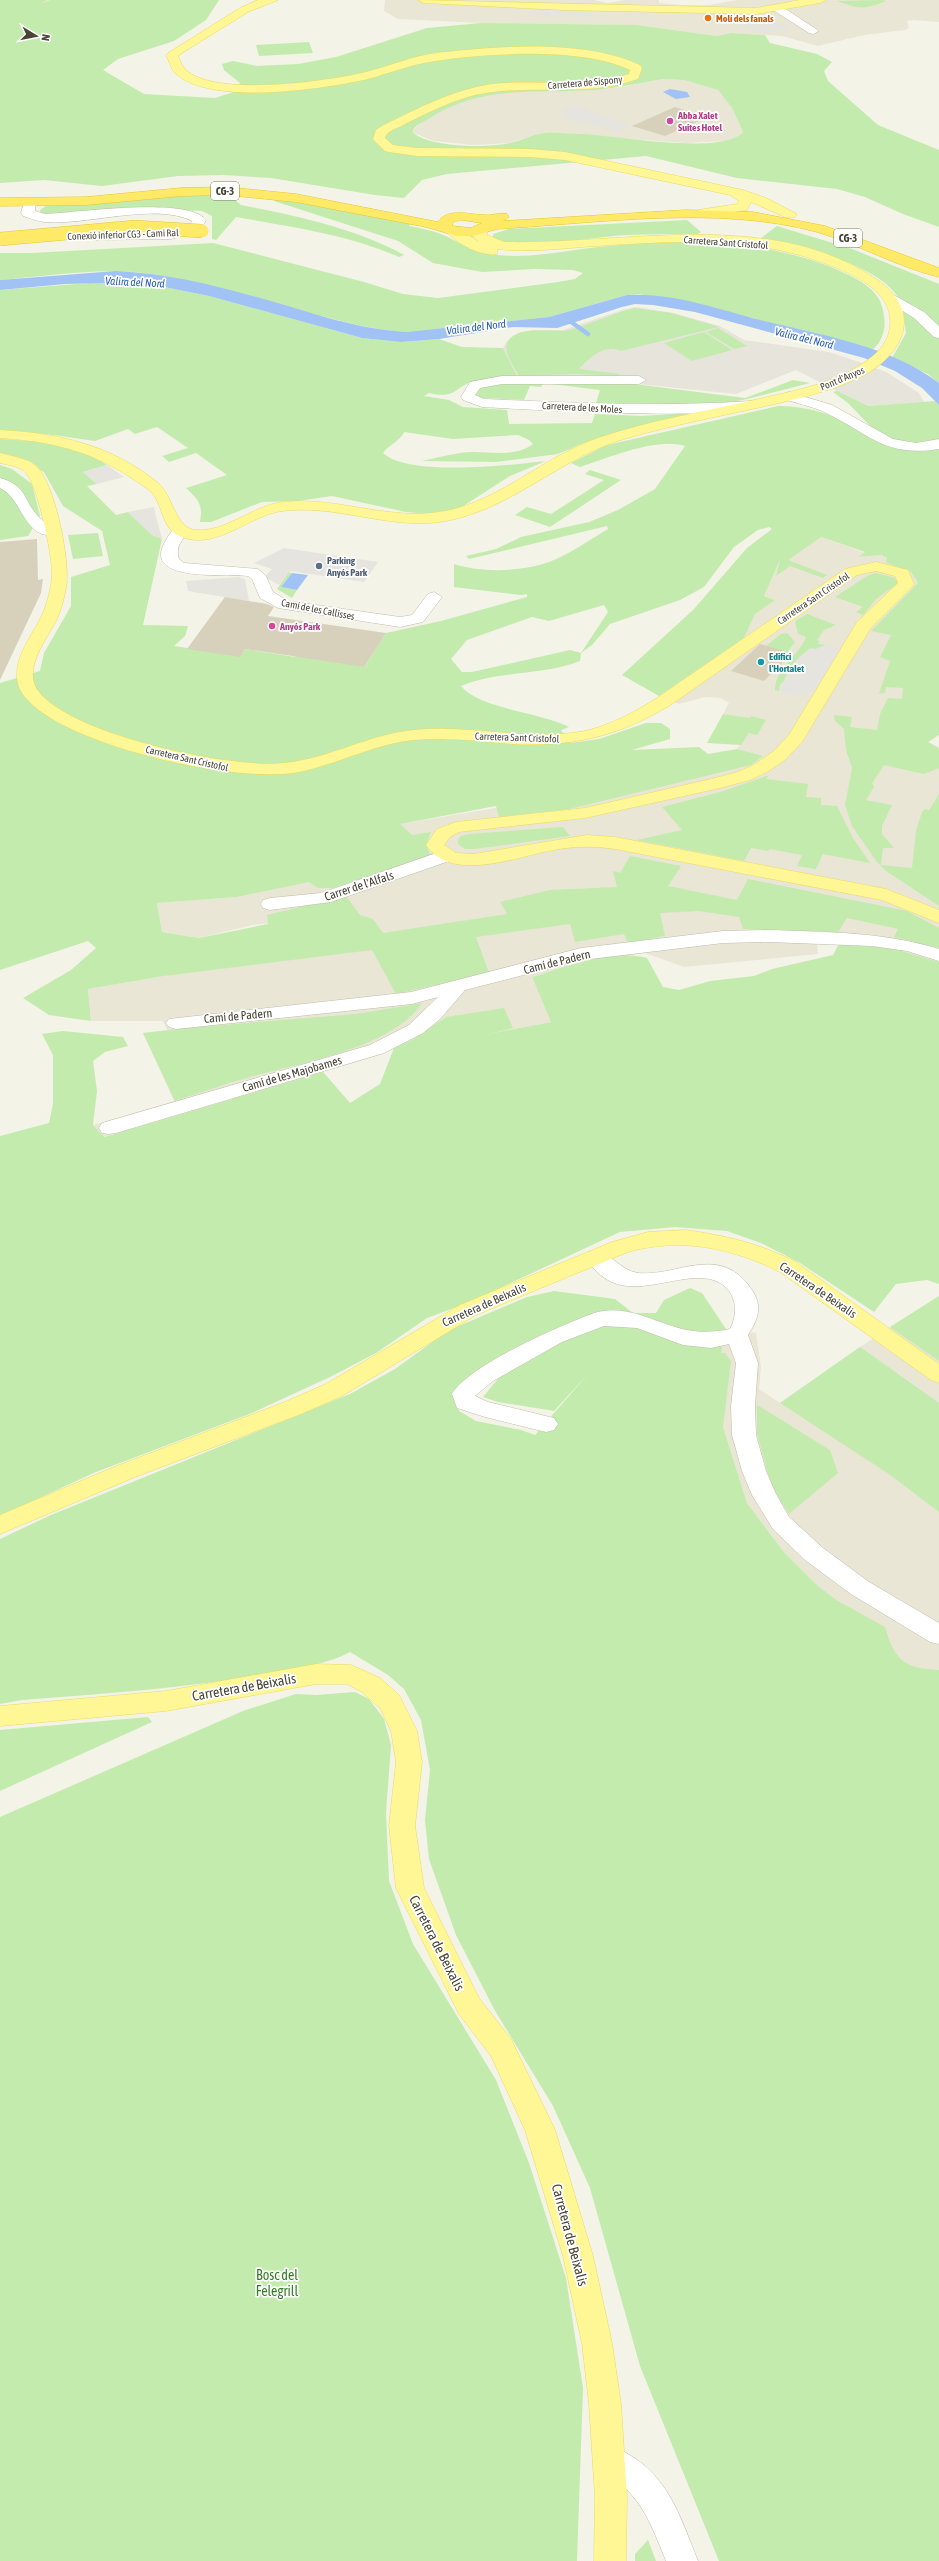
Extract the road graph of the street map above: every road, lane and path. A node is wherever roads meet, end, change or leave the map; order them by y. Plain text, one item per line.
1 (272, 0) edge
2 (424, 0) edge
3 (820, 0) edge
4 (777, 8) junction
5 (813, 31) dead end
6 (725, 190) junction
7 (738, 193) junction
8 (2, 198) edge
9 (30, 202) junction
10 (738, 208) junction
11 (708, 210) junction
12 (438, 214) junction
13 (790, 214) junction
14 (456, 217) junction
15 (505, 217) junction
16 (483, 225) junction
17 (449, 229) junction
18 (202, 231) dead end
19 (0, 239) edge
20 (626, 240) junction
21 (939, 264) edge
22 (939, 273) edge
23 (890, 297) junction
24 (898, 314) joint
25 (939, 334) edge
26 (639, 380) dead end
27 (795, 395) junction
28 (756, 404) junction
29 (0, 434) edge
30 (939, 444) edge
31 (0, 458) edge
32 (0, 483) edge
33 (52, 531) junction
34 (181, 531) junction
35 (434, 596) dead end
36 (445, 856) junction
37 (270, 904) dead end
38 (939, 917) edge
39 (939, 955) edge
40 (457, 987) junction
41 (176, 1023) dead end
42 (109, 1128) dead end
43 (596, 1257) junction
44 (737, 1335) junction
45 (939, 1375) edge
46 (546, 1424) dead end
47 (0, 1525) edge
48 (939, 1635) edge
49 (0, 1716) edge
50 (609, 2460) junction
51 (610, 2561) edge
52 (682, 2561) edge

1 - 6 main road, Carretera de Sispony
2 - 4 main road
3 - 4 main road
4 - 5 street
6 - 7 main road
6 - 11 main road
7 - 10 main road
7 - 13 main road
8 - 9 highway, CG-3
8 - 12 highway, CG-3
9 - 17 highway, CG-3
9 - 19 street, Conexió inferior CG3 - Cami Ral
10 - 11 main road
10 - 13 highway, CG-3
11 - 15 highway, CG-3
11 - 16 highway, CG-3
11 - 22 highway, CG-3
12 - 14 highway, CG-3
12 - 15 highway, CG-3
13 - 21 highway, CG-3
14 - 16 highway, CG-3
14 - 17 highway
15 - 16 highway, CG-3
16 - 17 highway, CG-3
16 - 20 main road, Carretera Sant Cristofol
17 - 20 main road, Carretera Sant Cristofol
18 - 19 highway, bridge
20 - 23 main road, Carretera Sant Cristofol
23 - 24 main road, Carretera Sant Cristofol
23 - 25 street
24 - 27 main road, Pont d'Anyos
26 - 28 street, Carretera de les Moles
27 - 28 main road
27 - 30 street
28 - 34 main road
29 - 34 main road
31 - 33 main road, Carretera Sant Cristofol
32 - 33 street
33 - 36 main road, Carretera Sant Cristofol
34 - 35 street, Camí de les Callisses
36 - 37 street, Carrer de l'Alfals
36 - 38 main road
39 - 40 street, Camí de Padern
40 - 41 street, Camí de Padern
40 - 42 street, Camí de les Majobames
43 - 44 street
43 - 45 main road, Carretera de Beixalis
43 - 47 main road, Carretera de Beixalis
44 - 46 street
44 - 48 street
49 - 50 main road, Carretera de Beixalis
50 - 51 main road, Carretera de Beixalis
50 - 52 street

